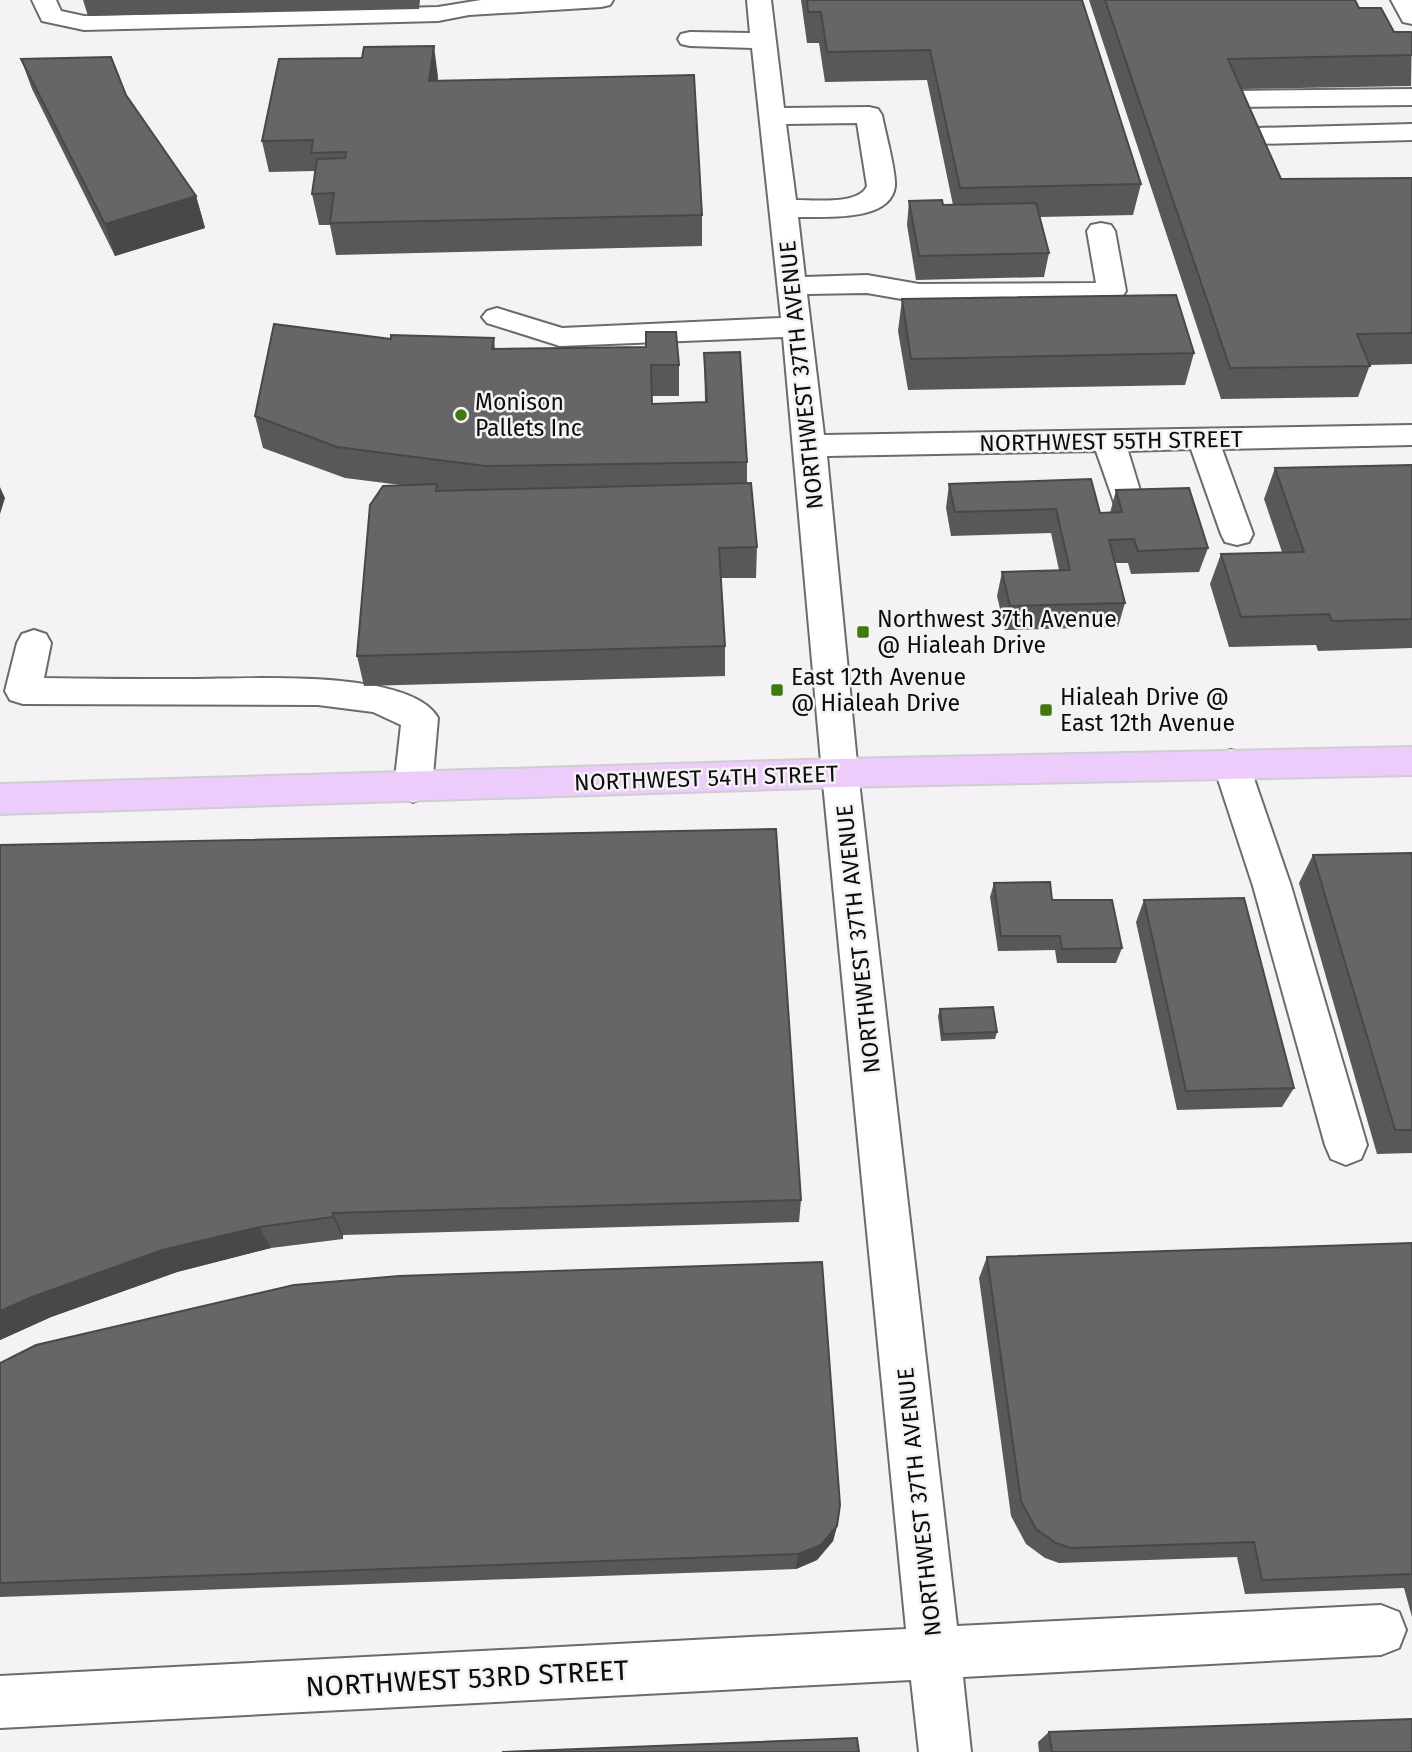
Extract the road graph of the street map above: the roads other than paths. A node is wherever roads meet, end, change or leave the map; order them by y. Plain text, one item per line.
1 (44, 0) edge
2 (601, 0) edge
3 (759, 0) edge
4 (1403, 0) edge
5 (1412, 17) edge
6 (690, 39) dead end
7 (763, 41) junction
8 (1412, 97) edge
9 (1236, 99) edge
10 (772, 116) junction
11 (1412, 132) edge
12 (1257, 136) edge
13 (782, 209) junction
14 (1101, 231) dead end
15 (791, 286) junction
16 (496, 317) dead end
17 (796, 327) junction
18 (1412, 435) edge
19 (1203, 439) junction
20 (1110, 440) junction
21 (810, 446) junction
22 (1126, 497) edge
23 (1237, 534) dead end
24 (34, 643) dead end
25 (1412, 761) edge
26 (1231, 764) junction
27 (840, 773) junction
28 (413, 788) junction
29 (0, 799) edge
30 (1346, 1144) dead end
31 (1381, 1630) dead end
32 (935, 1654) junction
33 (0, 1702) edge
34 (945, 1752) edge

1 - 2 street
3 - 7 street, NORTHWEST 37TH AVENUE
4 - 5 street
6 - 7 street
7 - 10 street, NORTHWEST 37TH AVENUE
8 - 9 street
10 - 13 street, NORTHWEST 37TH AVENUE
10 - 13 street
11 - 12 street
13 - 15 street, NORTHWEST 37TH AVENUE
14 - 15 street
15 - 17 street, NORTHWEST 37TH AVENUE
16 - 17 street
17 - 21 street, NORTHWEST 37TH AVENUE
18 - 19 street, NORTHWEST 55TH STREET
19 - 20 street, NORTHWEST 55TH STREET
19 - 23 street
20 - 21 street, NORTHWEST 55TH STREET
20 - 22 street
21 - 27 street, NORTHWEST 37TH AVENUE
24 - 28 street
25 - 26 main road, NORTHWEST 54TH STREET
26 - 27 main road, NORTHWEST 54TH STREET
26 - 30 street
27 - 28 main road, NORTHWEST 54TH STREET
27 - 32 street, NORTHWEST 37TH AVENUE
28 - 29 main road, NORTHWEST 54TH STREET
31 - 32 street, NORTHWEST 53RD STREET
32 - 33 street, NORTHWEST 53RD STREET
32 - 34 street, NORTHWEST 37TH AVENUE

